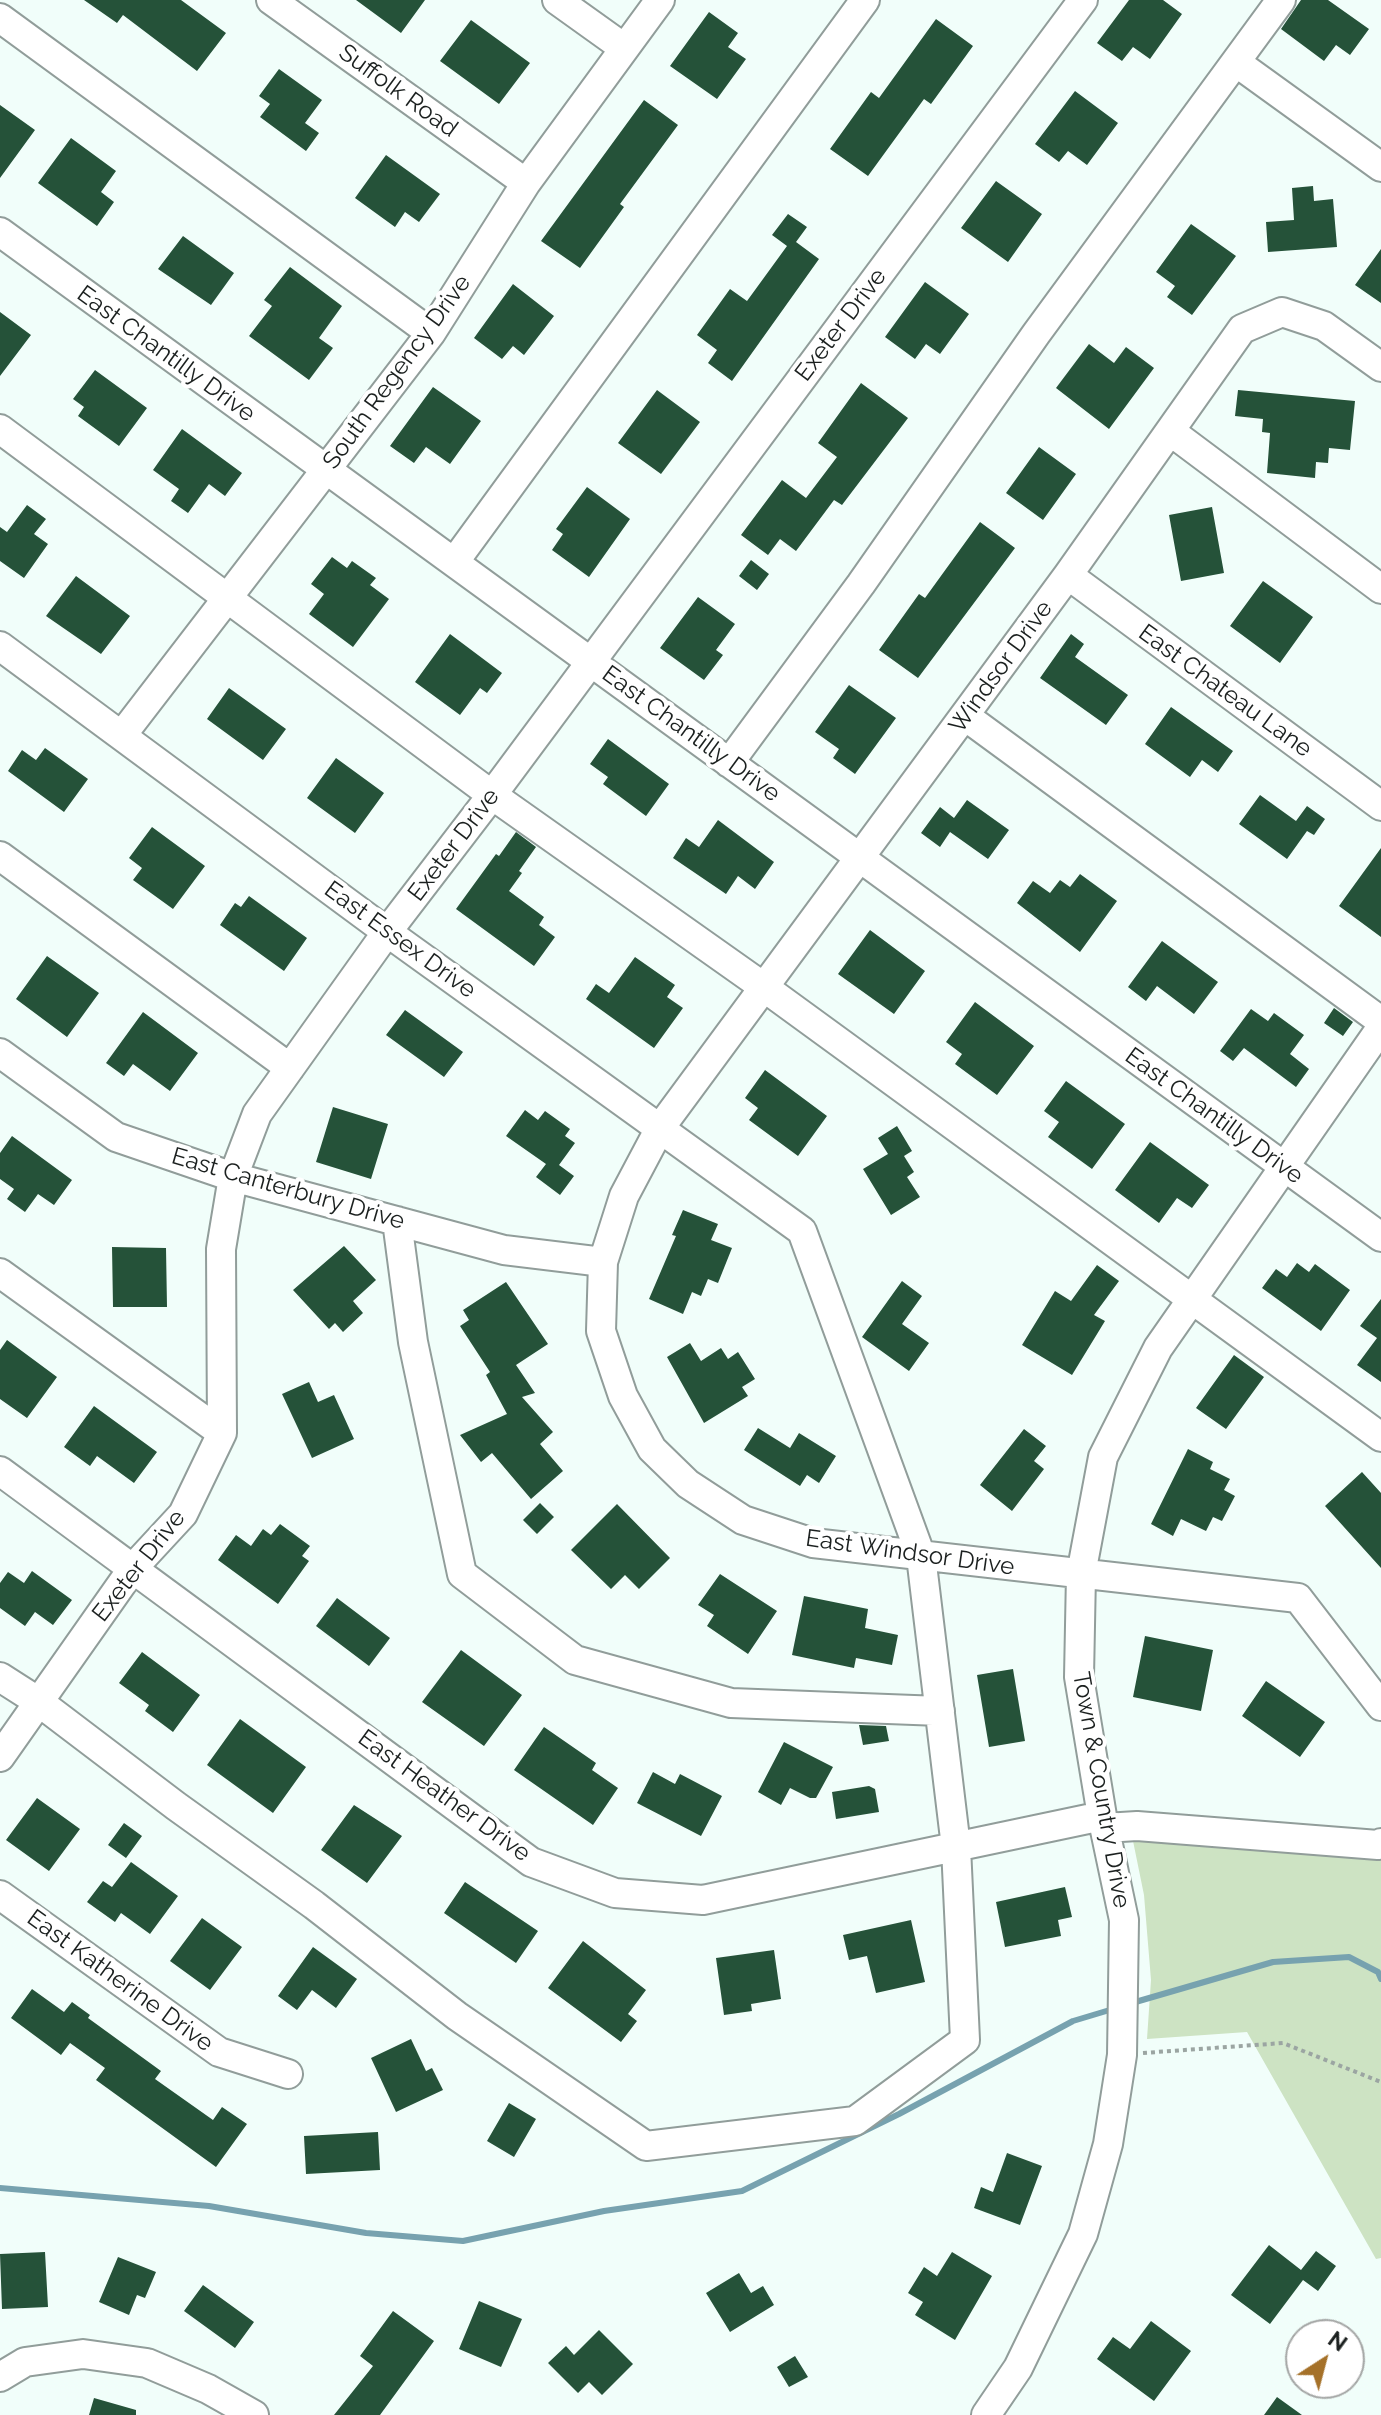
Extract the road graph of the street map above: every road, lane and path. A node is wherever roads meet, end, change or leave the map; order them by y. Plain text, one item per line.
1 (271, 0) edge
2 (557, 0) edge
3 (660, 0) edge
4 (865, 0) edge
5 (1083, 0) edge
6 (1281, 0) edge
7 (0, 18) edge
8 (624, 48) junction
9 (1237, 63) junction
10 (1381, 167) edge
11 (526, 183) junction
12 (0, 232) edge
13 (431, 333) junction
14 (1381, 367) edge
15 (0, 429) edge
16 (1170, 431) junction
17 (326, 470) junction
18 (455, 561) junction
19 (1068, 575) junction
20 (1381, 589) edge
21 (228, 598) junction
22 (0, 646) edge
23 (591, 661) junction
24 (965, 716) junction
25 (122, 735) junction
26 (729, 763) junction
27 (492, 795) junction
28 (1381, 806) edge
29 (0, 856) edge
30 (860, 859) junction
31 (387, 932) junction
32 (765, 988) junction
33 (1381, 1021) edge
34 (1381, 1028) edge
35 (0, 1053) edge
36 (290, 1068) junction
37 (660, 1128) junction
38 (1283, 1166) junction
39 (233, 1177) junction
40 (397, 1221) junction
41 (1381, 1237) edge
42 (603, 1262) junction
43 (0, 1273) edge
44 (1191, 1301) junction
45 (222, 1433) junction
46 (1381, 1437) edge
47 (0, 1471) edge
48 (921, 1556) junction
49 (133, 1568) junction
50 (1081, 1574) junction
51 (0, 1677) edge
52 (39, 1702) junction
53 (1381, 1706) edge
54 (940, 1711) junction
55 (0, 1757) edge
56 (1104, 1822) junction
57 (1381, 1843) edge
58 (956, 1847) junction
59 (0, 1895) edge
60 (1122, 2055) junction
61 (288, 2074) dead end
62 (1381, 2082) edge
63 (0, 2377) edge
64 (254, 2415) edge
65 (986, 2415) edge

1 - 11 street, Suffolk Road
2 - 8 street
3 - 8 street, South Regency Drive
4 - 18 street
5 - 23 street, Exeter Drive
6 - 9 street
7 - 13 street
8 - 11 street, South Regency Drive
9 - 10 street
9 - 26 street
11 - 13 street, South Regency Drive
12 - 17 street, East Chantilly Drive
13 - 17 street, South Regency Drive
14 - 16 street, Windsor Drive
15 - 21 street
16 - 19 street, Windsor Drive
16 - 20 street
17 - 18 street, East Chantilly Drive
17 - 21 street, South Regency Drive
18 - 23 street, East Chantilly Drive
19 - 24 street, Windsor Drive
19 - 28 street, East Chateau Lane
21 - 25 street, South Regency Drive
21 - 27 street
22 - 25 street, East Essex Drive
23 - 26 street, East Chantilly Drive
23 - 27 street, Exeter Drive
24 - 30 street, Windsor Drive
24 - 33 street
25 - 31 street, East Essex Drive
26 - 30 street, East Chantilly Drive
27 - 31 street, Exeter Drive
27 - 32 street
29 - 36 street
30 - 32 street, Windsor Drive
30 - 38 street, East Chantilly Drive
31 - 36 street, Exeter Drive
31 - 37 street, East Essex Drive
32 - 37 street, Windsor Drive
32 - 44 street
34 - 38 street, Town & Country Drive
35 - 39 street, East Canterbury Drive
36 - 39 street, Exeter Drive
37 - 42 street, East Windsor Drive
37 - 48 street, East Essex Drive
38 - 41 street, East Chantilly Drive
38 - 44 street, Town & Country Drive
39 - 40 street, East Canterbury Drive
39 - 45 street, Exeter Drive
40 - 42 street, East Canterbury Drive
40 - 54 street
42 - 48 street, East Windsor Drive
43 - 45 street
44 - 46 street
44 - 50 street, Town & Country Drive
45 - 49 street, Exeter Drive
47 - 49 street, East Heather Drive
48 - 50 street, East Windsor Drive
48 - 54 street
49 - 52 street, Exeter Drive
49 - 58 street, East Heather Drive
50 - 53 street, East Windsor Drive
50 - 56 street, Town & Country Drive
51 - 52 street
52 - 55 street, Exeter Drive
52 - 58 street
54 - 58 street
56 - 57 street, East Heather Drive
56 - 58 street, East Heather Drive
56 - 60 street, Town & Country Drive
59 - 61 street, East Katherine Drive
60 - 62 path
60 - 65 street, Town & Country Drive
63 - 64 street

